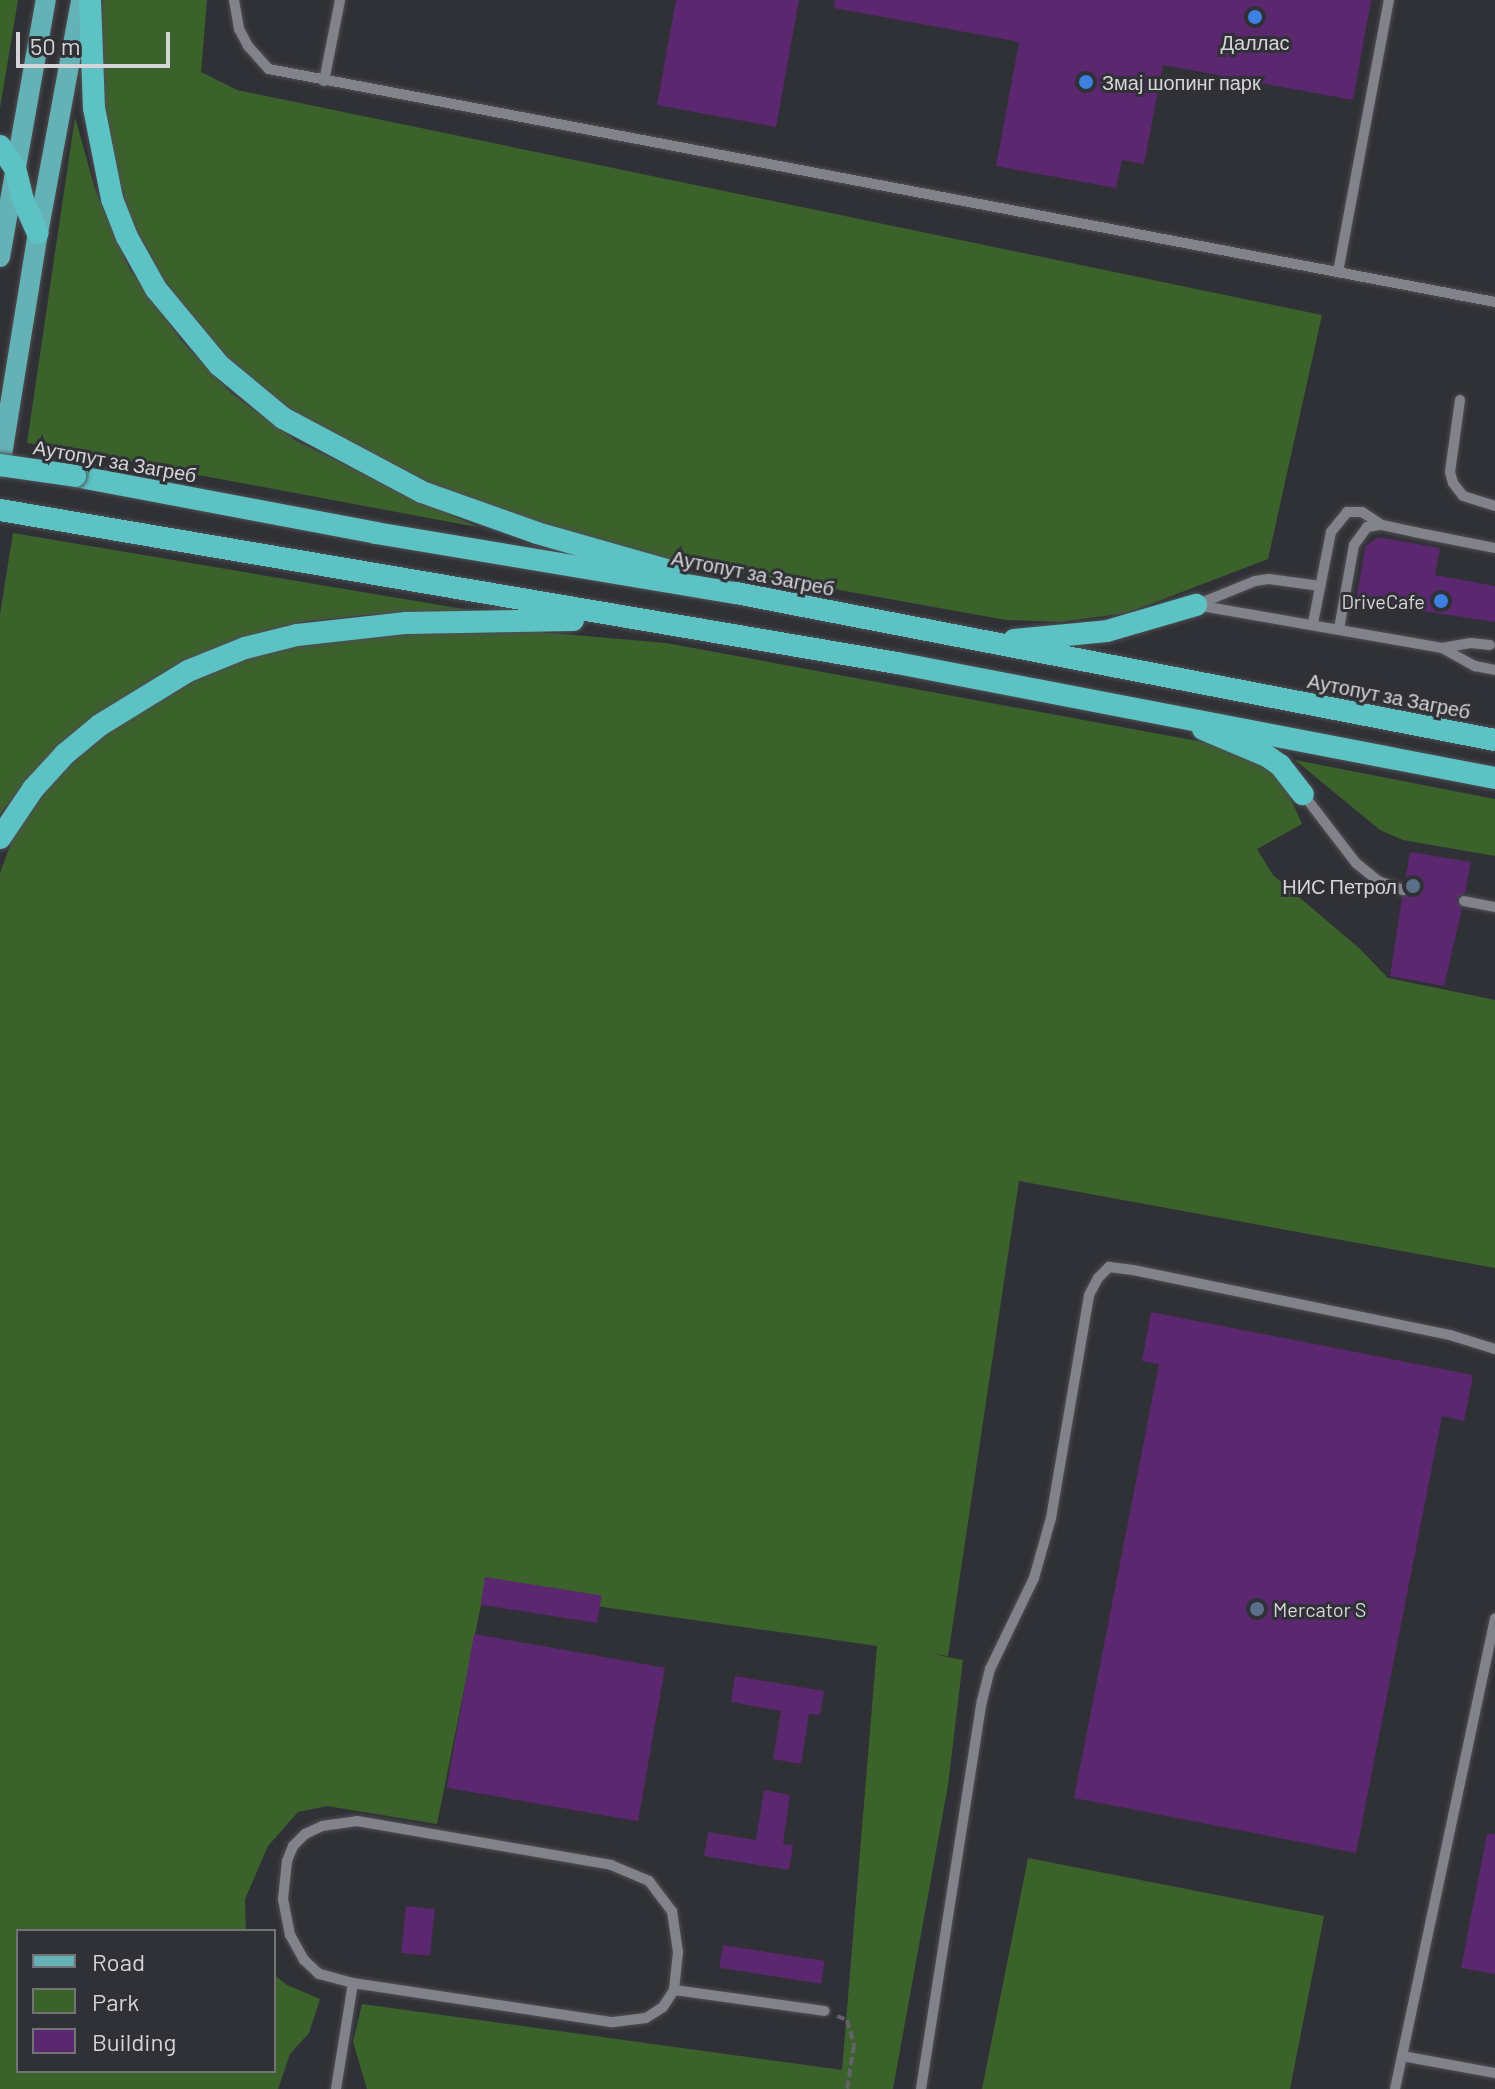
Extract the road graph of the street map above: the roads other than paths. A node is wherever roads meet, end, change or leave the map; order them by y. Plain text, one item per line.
1 (46, 0) edge
2 (81, 0) edge
3 (90, 0) edge
4 (234, 0) edge
5 (340, 0) edge
6 (1389, 0) edge
7 (324, 81) junction
8 (0, 146) edge
9 (15, 168) junction
10 (38, 233) junction
11 (0, 257) edge
12 (1338, 272) junction
13 (1495, 302) edge
14 (1460, 400) dead end
15 (0, 466) edge
16 (1495, 506) edge
17 (0, 510) edge
18 (1382, 525) junction
19 (1495, 548) edge
20 (1321, 586) junction
21 (736, 593) junction
22 (1196, 605) junction
23 (649, 621) junction
24 (1313, 623) junction
25 (1339, 629) junction
26 (984, 642) junction
27 (1490, 645) dead end
28 (1442, 648) junction
29 (1495, 670) edge
30 (1173, 714) junction
31 (1495, 740) edge
32 (1495, 778) edge
33 (1303, 794) joint
34 (0, 838) edge
35 (1403, 890) dead end
36 (1464, 901) dead end
37 (1495, 907) edge
38 (1495, 1349) edge
39 (1495, 1618) edge
40 (353, 1983) junction
41 (674, 1990) junction
42 (825, 2011) road end
43 (1402, 2056) junction
44 (1495, 2073) edge
45 (336, 2089) edge
46 (921, 2089) edge
47 (1395, 2089) edge

1 - 9 main road
2 - 10 main road
3 - 21 highway
4 - 7 lane
5 - 7 lane
6 - 12 lane
7 - 12 lane
8 - 9 highway
9 - 10 highway
9 - 11 main road
10 - 15 main road
12 - 13 lane
14 - 16 lane
15 - 21 highway, Аутопут за Загреб, bridge
17 - 23 highway
18 - 19 lane
18 - 20 lane
18 - 25 lane
20 - 22 lane
20 - 24 lane
21 - 26 highway, Аутопут за Загреб
22 - 24 lane
22 - 26 highway
23 - 30 highway
23 - 34 highway
24 - 25 lane
25 - 28 lane
26 - 31 highway, Аутопут за Загреб
27 - 28 lane
28 - 29 lane
30 - 32 highway
30 - 33 highway
33 - 35 lane
36 - 37 lane
38 - 46 lane
39 - 43 lane
40 - 41 lane
40 - 41 lane
40 - 45 lane
41 - 42 lane
43 - 44 lane
43 - 47 lane

